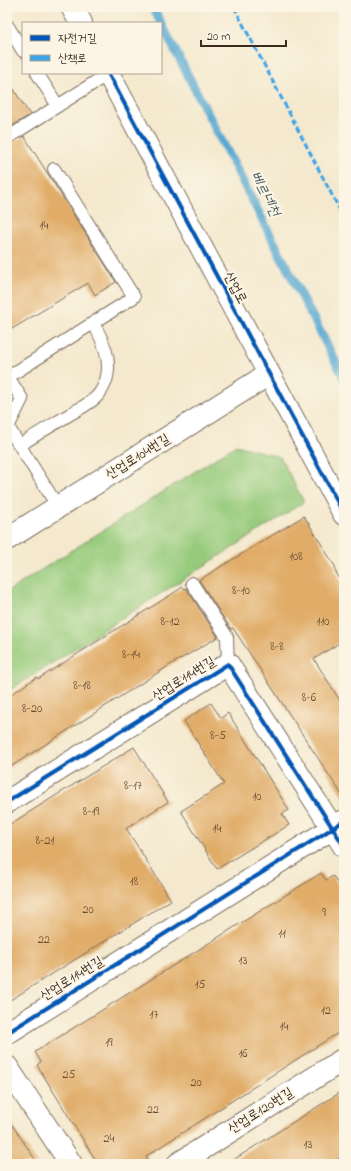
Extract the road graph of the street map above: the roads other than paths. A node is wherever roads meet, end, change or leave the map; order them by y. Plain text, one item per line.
1 (72, 7) edge
2 (80, 22) edge
3 (7, 25) edge
4 (22, 49) edge
5 (38, 74) edge
6 (106, 74) edge
7 (109, 74) edge
8 (58, 106) junction
9 (7, 138) edge
10 (54, 169) dead end
11 (97, 330) dead end
12 (269, 374) junction
13 (8, 427) edge
14 (20, 445) junction
15 (58, 507) junction
16 (344, 514) edge
17 (7, 539) edge
18 (192, 584) dead end
19 (228, 664) junction
20 (7, 802) edge
21 (340, 832) edge
22 (7, 1033) edge
23 (344, 1059) edge
24 (9, 1075) edge
25 (71, 1164) edge
26 (178, 1164) edge

1 - 2 street
3 - 4 lane
5 - 8 lane
6 - 8 lane
7 - 12 street, 산업로
8 - 9 lane
10 - 13 lane
11 - 14 lane
12 - 15 street, 산업로104번길
12 - 16 street, 산업로
13 - 14 lane
14 - 15 lane
15 - 17 street, 산업로104번길
18 - 19 lane
19 - 20 street, 산업로114번길
19 - 21 street, 산업로114번길
21 - 22 street, 산업로114번길
23 - 26 street, 산업로120번길
24 - 25 street

